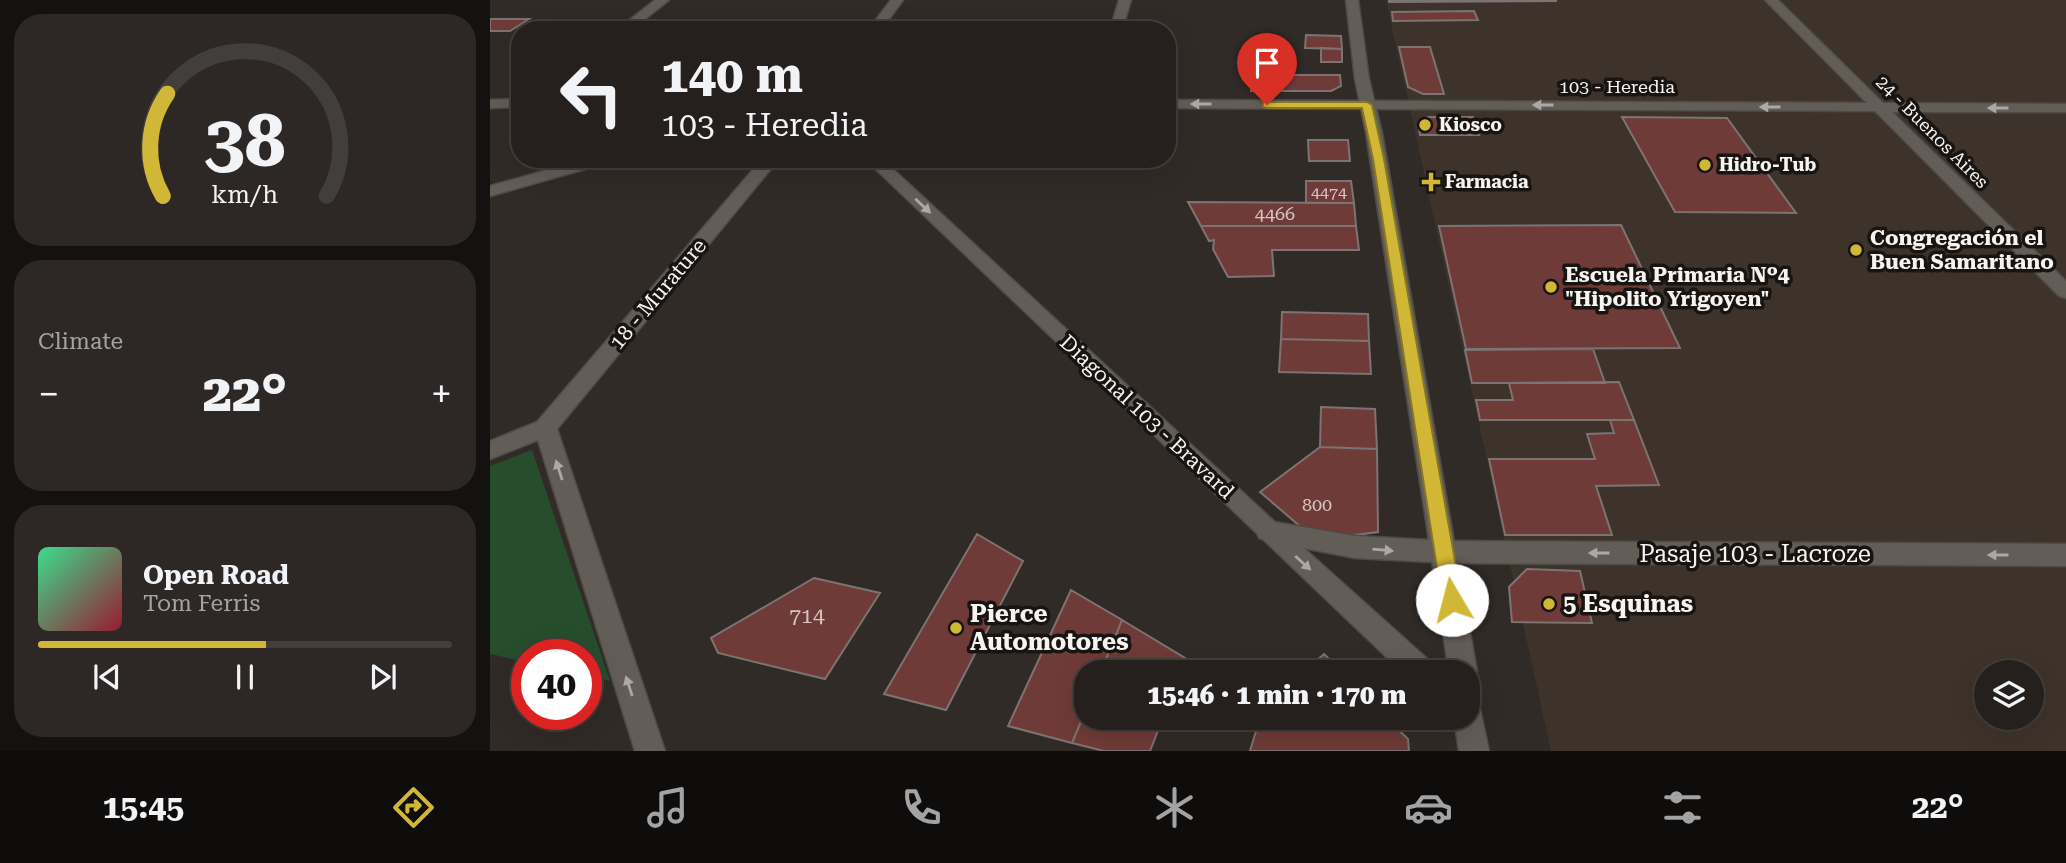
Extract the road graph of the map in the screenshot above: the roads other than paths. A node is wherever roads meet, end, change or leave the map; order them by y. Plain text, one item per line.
1 (663, 0) edge
2 (897, 0) edge
3 (1125, 0) edge
4 (1352, 0) edge
5 (1771, 0) edge
6 (635, 21) edge
7 (881, 21) edge
8 (1119, 21) edge
9 (511, 103) edge
10 (490, 104) edge
11 (1176, 104) edge
12 (1367, 105) junction
13 (1879, 107) junction
14 (2066, 108) edge
15 (572, 168) edge
16 (763, 168) edge
17 (883, 168) edge
18 (490, 191) edge
19 (2066, 292) edge
20 (545, 428) junction
21 (490, 450) edge
22 (1268, 531) junction
23 (1445, 552) junction
24 (2066, 555) edge
25 (1409, 660) edge
26 (1461, 660) edge
27 (1471, 730) edge
28 (650, 751) edge
29 (1474, 751) edge

1 - 6 street
2 - 7 street
3 - 8 street
4 - 12 street
5 - 13 street, 24 - Buenos Aires
9 - 10 street
12 -> 11 street, 103 - Heredia
13 -> 12 street, 103 - Heredia
12 - 23 street
14 -> 13 street, 103 - Heredia
13 - 19 street, 24 - Buenos Aires
15 - 18 street
16 - 20 street, 18 - Murature
17 -> 22 street, Diagonal 103 - Bravard
20 - 21 street, 18 - Murature
28 -> 20 street
22 -> 23 street, Pasaje 103 - Lacroze
22 -> 25 street, Diagonal 103 - Bravard
24 -> 23 street, Pasaje 103 - Lacroze
23 - 26 street
27 - 29 street

